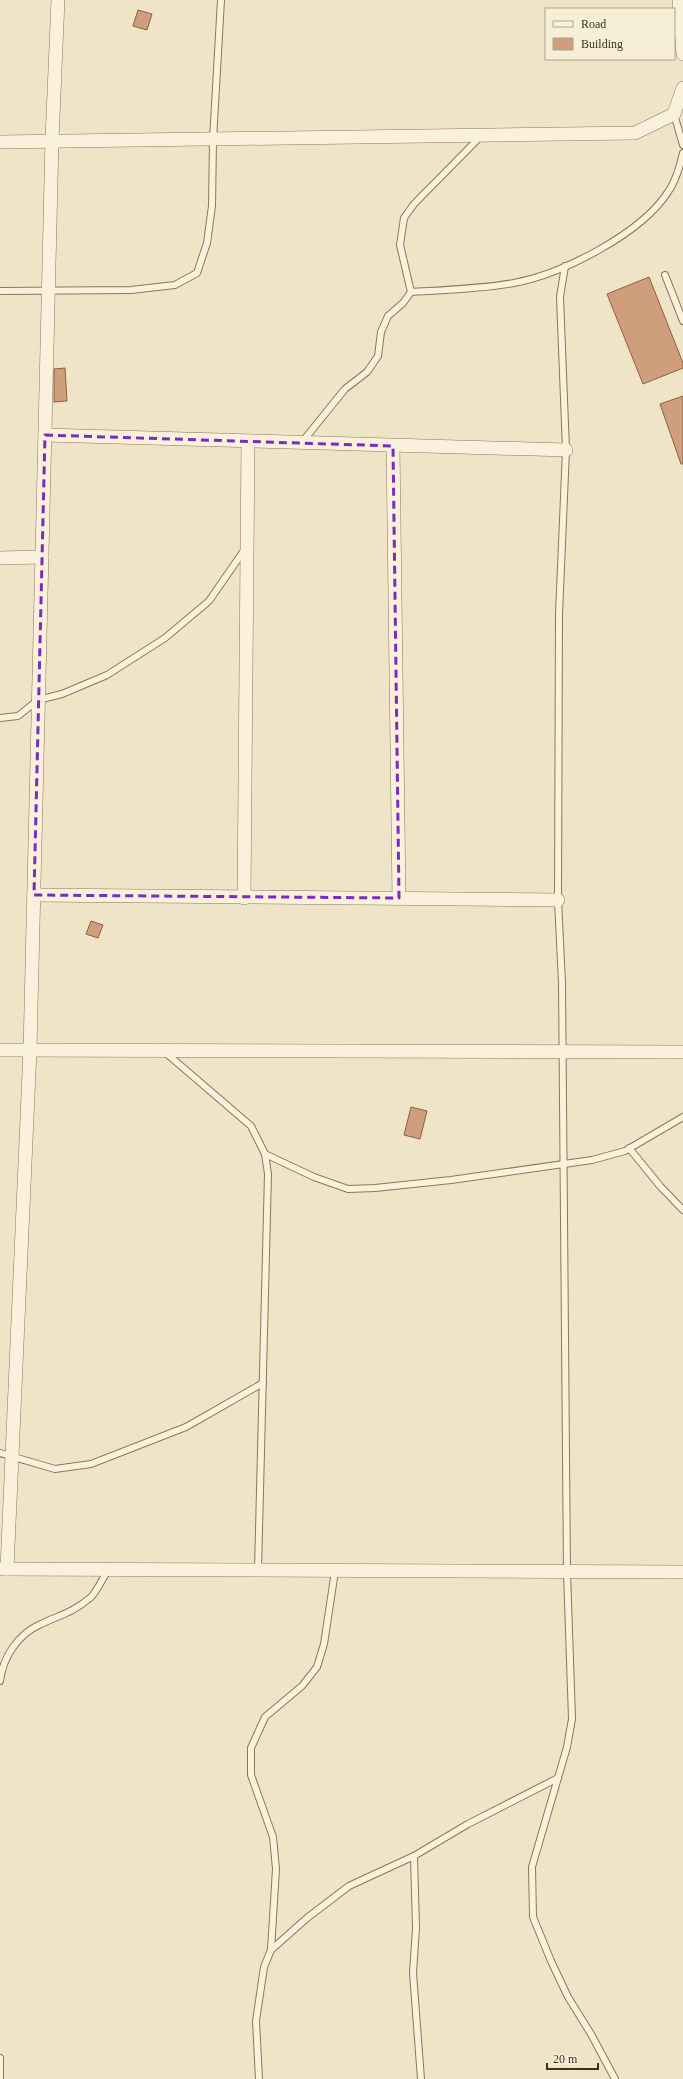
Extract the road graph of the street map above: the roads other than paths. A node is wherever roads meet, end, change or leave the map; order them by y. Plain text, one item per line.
1 (58, 0) edge
2 (221, 0) edge
3 (679, 0) edge
4 (683, 54) edge
5 (683, 88) edge
6 (674, 114) junction
7 (482, 135) junction
8 (52, 140) junction
9 (213, 140) junction
10 (0, 142) edge
11 (683, 145) edge
12 (683, 153) edge
13 (565, 266) junction
14 (665, 275) dead end
15 (0, 291) edge
16 (48, 291) junction
17 (411, 292) junction
18 (683, 321) edge
19 (45, 434) junction
20 (248, 441) junction
21 (302, 442) junction
22 (393, 446) junction
23 (566, 450) junction
24 (247, 545) junction
25 (42, 557) junction
26 (0, 558) edge
27 (38, 700) junction
28 (0, 718) edge
29 (34, 895) junction
30 (244, 898) junction
31 (400, 898) junction
32 (558, 900) junction
33 (0, 1050) edge
34 (30, 1050) junction
35 (163, 1050) junction
36 (562, 1051) junction
37 (683, 1052) edge
38 (683, 1117) edge
39 (629, 1148) junction
40 (266, 1154) junction
41 (563, 1164) junction
42 (683, 1210) edge
43 (263, 1383) junction
44 (6, 1455) edge
45 (4, 1569) edge
46 (108, 1570) junction
47 (258, 1570) junction
48 (335, 1571) junction
49 (567, 1572) junction
50 (683, 1572) edge
51 (0, 1681) edge
52 (558, 1778) junction
53 (414, 1856) junction
54 (271, 1950) junction
55 (0, 2058) edge
56 (0, 2079) edge
57 (259, 2079) edge
58 (421, 2079) edge
59 (615, 2079) edge

1 - 8 street
2 - 9 lane
3 - 4 street
5 - 6 street
6 - 7 street
6 - 11 lane
7 - 9 street
7 - 17 lane
8 - 9 street
8 - 10 street
8 - 16 street
9 - 16 lane
12 - 13 lane
13 - 17 lane
13 - 23 lane
14 - 18 lane
15 - 16 lane
16 - 19 street
17 - 21 lane
19 - 20 street
19 - 25 street
20 - 21 street
20 - 24 street
21 - 22 street
22 - 23 street
22 - 31 street
23 - 32 lane
24 - 27 lane
24 - 30 street
25 - 26 street
25 - 27 street
27 - 28 lane
27 - 29 street
29 - 30 street
29 - 34 street
30 - 31 street
31 - 32 street
32 - 36 lane
33 - 34 street
34 - 35 street
34 - 44 street
35 - 36 street
35 - 40 lane
36 - 37 street
36 - 41 lane
38 - 39 lane
39 - 41 lane
39 - 42 lane
40 - 41 lane
40 - 43 lane
41 - 49 lane
43 - 44 lane
43 - 47 lane
44 - 45 street
45 - 46 street
46 - 47 street
46 - 51 lane
47 - 48 street
48 - 49 street
48 - 54 lane
49 - 50 street
49 - 52 lane
52 - 53 lane
52 - 59 lane
53 - 54 lane
53 - 58 lane
54 - 57 lane
55 - 56 lane

